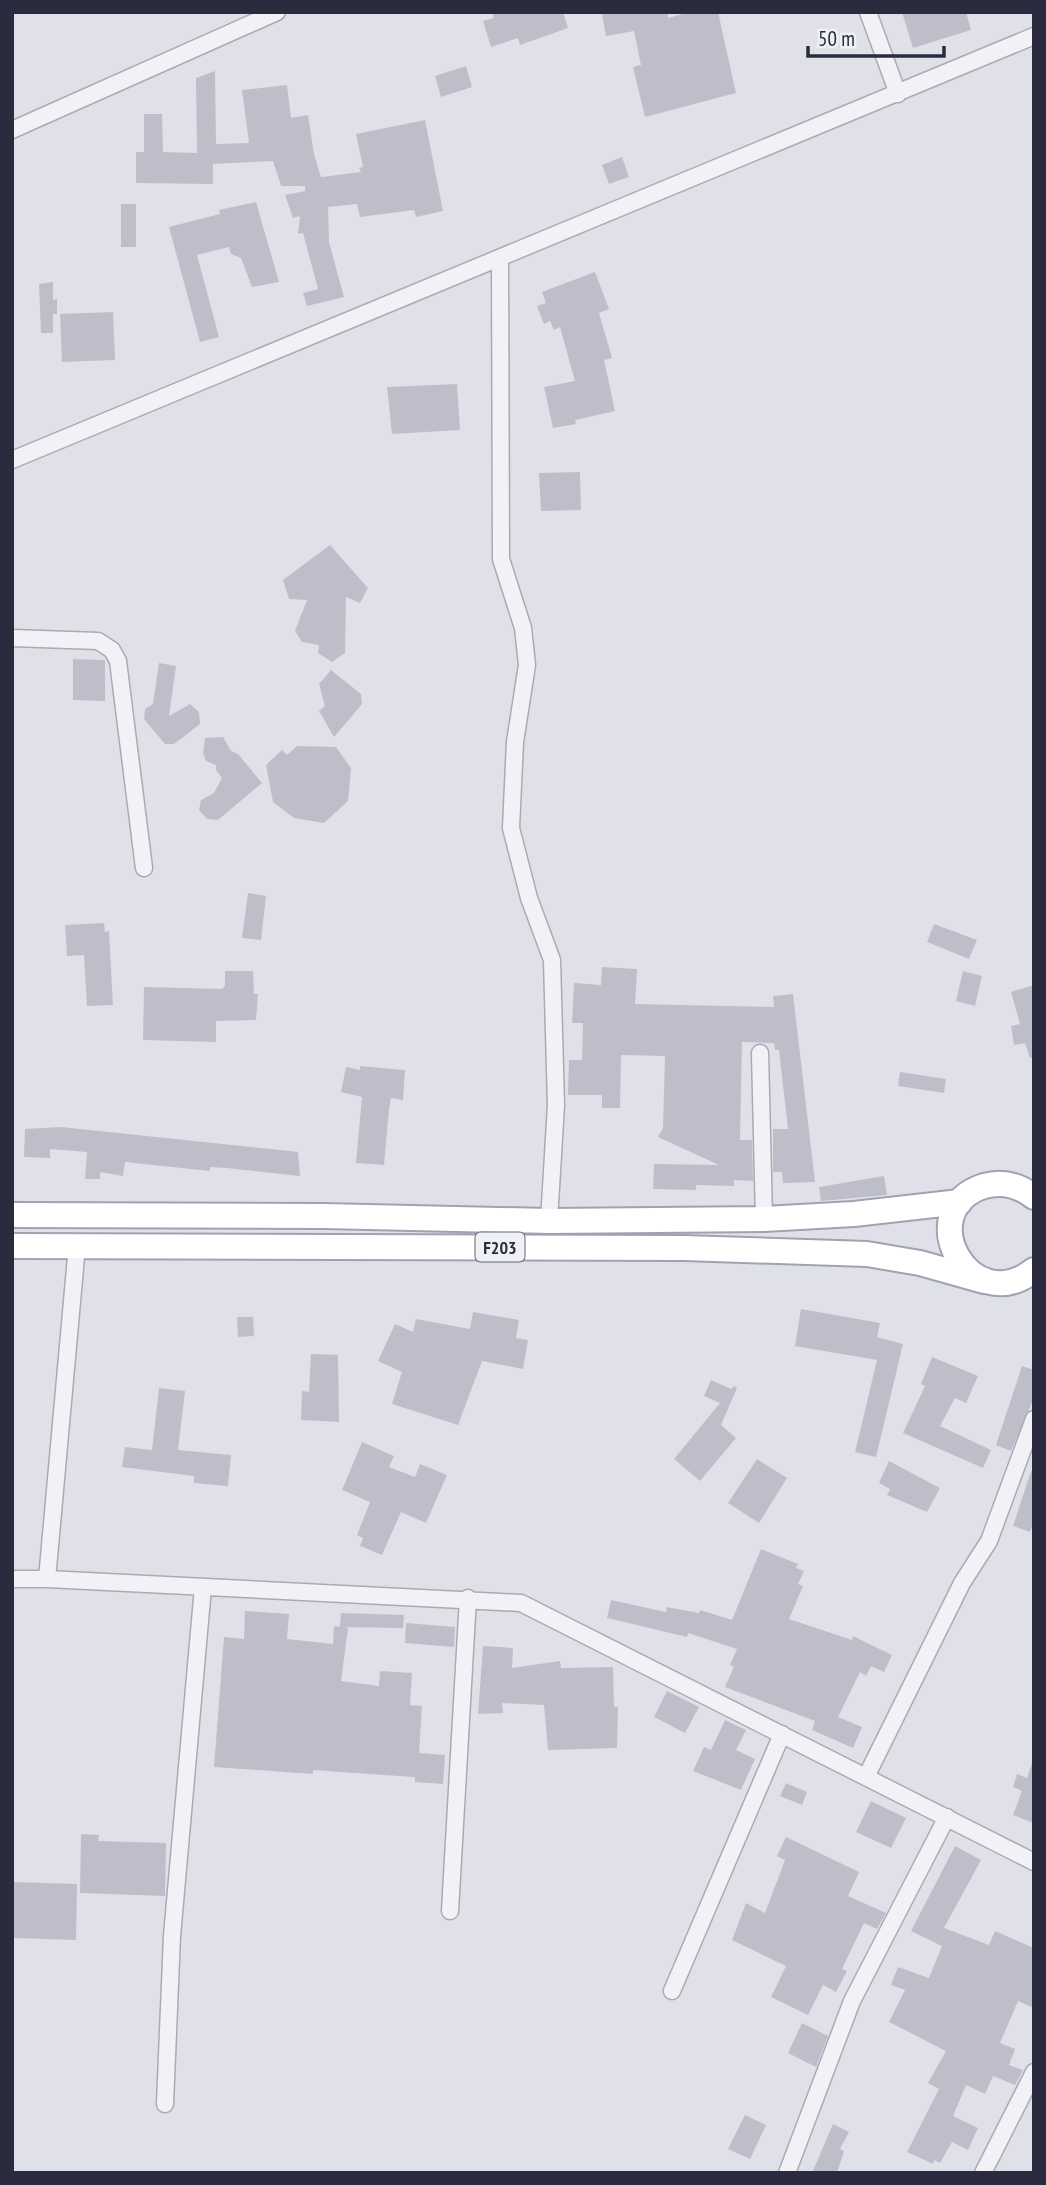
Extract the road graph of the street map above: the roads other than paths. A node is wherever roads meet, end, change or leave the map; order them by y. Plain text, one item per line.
1 (277, 12) edge
2 (867, 12) edge
3 (1034, 36) edge
4 (898, 94) junction
5 (12, 130) edge
6 (500, 258) junction
7 (12, 460) edge
8 (12, 638) edge
9 (144, 868) dead end
10 (760, 1053) dead end
11 (1034, 1197) edge
12 (960, 1202) junction
13 (12, 1215) edge
14 (764, 1219) junction
15 (549, 1221) junction
16 (12, 1246) edge
17 (77, 1246) junction
18 (1034, 1270) edge
19 (990, 1282) junction
20 (1034, 1290) edge
21 (1034, 1419) edge
22 (12, 1579) edge
23 (47, 1580) junction
24 (203, 1587) junction
25 (468, 1598) junction
26 (782, 1734) junction
27 (866, 1777) junction
28 (947, 1817) junction
29 (1034, 1862) edge
30 (450, 1911) dead end
31 (672, 1992) dead end
32 (1034, 2072) edge
33 (165, 2104) dead end
34 (787, 2173) edge
35 (983, 2173) edge

1 - 5 street
2 - 4 street
3 - 4 street
4 - 6 street
6 - 7 street
6 - 15 street
8 - 9 street
10 - 14 street
11 - 12 main road
12 - 14 main road, F203
12 - 19 main road
13 - 15 main road, F203
14 - 15 main road, F203
16 - 17 main road, F203
17 - 19 main road, F203
17 - 23 street
18 - 19 main road
19 - 20 main road, F203
21 - 27 street
22 - 23 street
23 - 24 street
24 - 25 street
24 - 33 street
25 - 26 street
25 - 30 street
26 - 27 street
26 - 31 street
27 - 28 street
28 - 29 street
28 - 34 street
32 - 35 street

